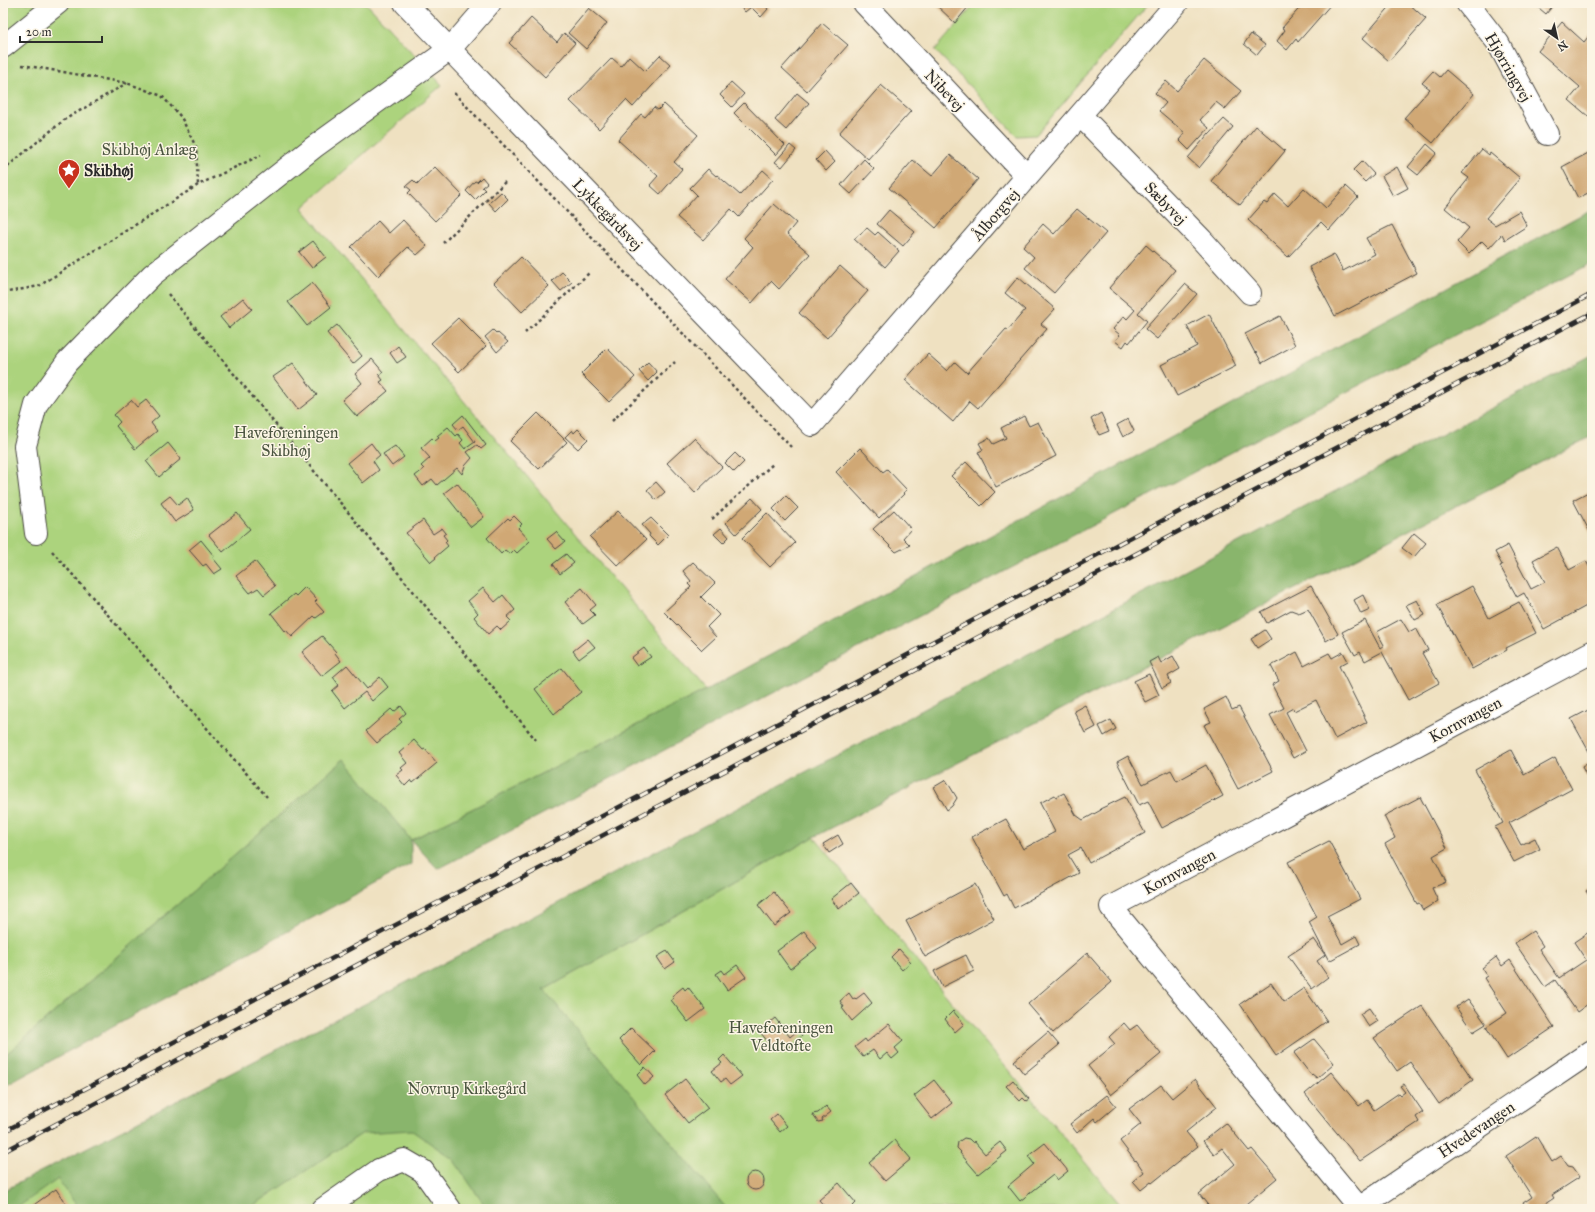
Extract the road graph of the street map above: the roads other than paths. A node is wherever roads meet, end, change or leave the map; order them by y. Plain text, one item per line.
1 (58, 3) edge
2 (405, 3) edge
3 (490, 3) edge
4 (864, 3) edge
5 (1177, 3) edge
6 (1468, 3) edge
7 (3, 47) edge
8 (450, 49) junction
9 (1080, 115) junction
10 (1547, 134) dead end
11 (1027, 176) junction
12 (1250, 293) dead end
13 (812, 425) joint
14 (36, 533) road end
15 (1592, 652) edge
16 (1592, 1051) edge
17 (1360, 1208) edge
18 (323, 1209) edge
19 (450, 1209) edge

1 - 7 street
2 - 8 street, Lykkegårdsvej
3 - 8 street
4 - 11 street, Nibevej
5 - 9 street, Ålborgvej
6 - 10 street, Hjørringvej
8 - 13 street, Lykkegårdsvej
8 - 14 street
9 - 11 street, Ålborgvej
9 - 12 street, Sæbyvej
11 - 13 street, Ålborgvej
15 - 17 street, Kornvangen
16 - 17 street, Hvedevangen
18 - 19 street

